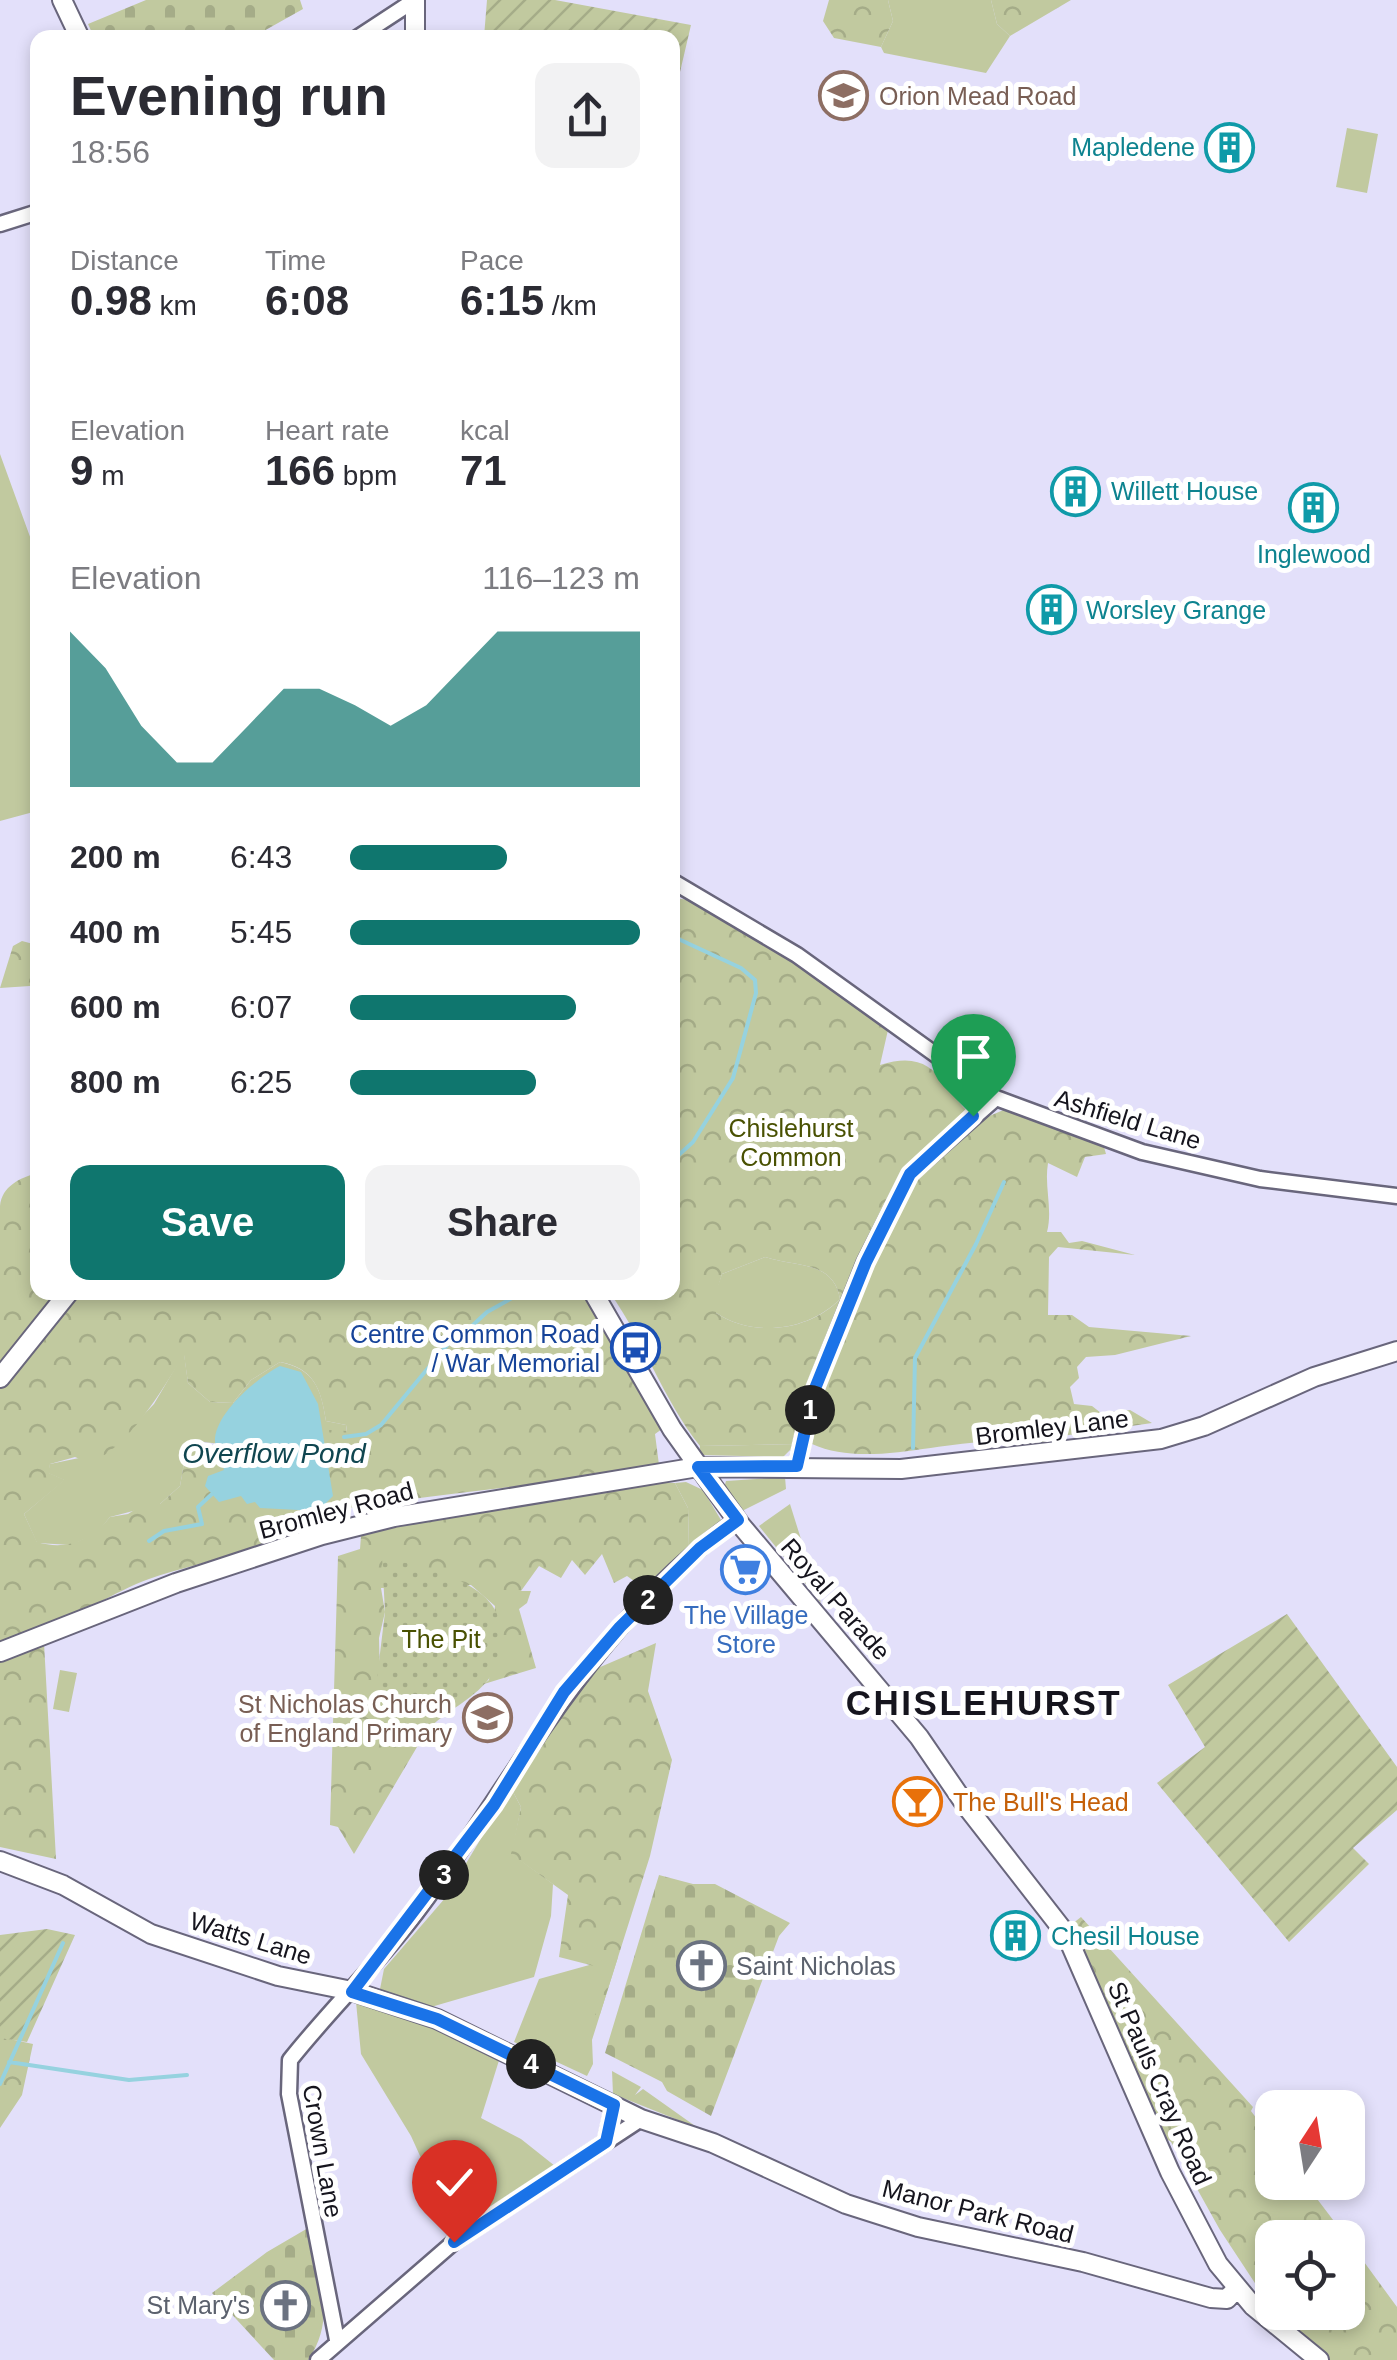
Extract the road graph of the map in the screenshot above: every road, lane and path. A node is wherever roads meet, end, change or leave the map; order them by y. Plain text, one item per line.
1 (62, 0) edge
2 (415, 0) edge
3 (76, 30) edge
4 (369, 30) edge
5 (415, 30) edge
6 (30, 215) edge
7 (0, 224) edge
8 (680, 886) edge
9 (996, 1098) junction
10 (1397, 1196) edge
11 (62, 1300) edge
12 (598, 1300) edge
13 (1397, 1352) edge
14 (0, 1378) edge
15 (797, 1466) junction
16 (698, 1467) junction
17 (738, 1520) junction
18 (0, 1652) edge
19 (971, 1813) joint
20 (0, 1862) edge
21 (352, 1992) junction
22 (614, 2105) junction
23 (642, 2119) junction
24 (606, 2142) junction
25 (713, 2144) joint
26 (1236, 2289) junction
27 (337, 2340) junction
28 (318, 2360) edge
29 (1319, 2360) edge

1 - 3 main road
2 - 4 street
2 - 5 main road
6 - 7 street
8 - 9 street, Ashfield Lane
9 - 10 street, Ashfield Lane
9 - 15 street
11 - 14 main road
12 - 16 main road, Royal Parade
13 - 15 main road, Bromley Lane
15 - 16 main road, Bromley Lane
16 - 17 main road, Royal Parade
16 - 18 main road, Bromley Road
17 - 19 main road, Royal Parade
17 - 21 street
19 - 26 main road, St Pauls Cray Road
20 - 21 main road, Watts Lane
21 - 22 main road, Watts Lane
21 - 27 street, Crown Lane
22 - 23 main road, Watts Lane
22 - 24 street
23 - 24 street
23 - 25 main road, Watts Lane
24 - 27 street
25 - 26 main road, Manor Park Road
26 - 29 main road, St Pauls Cray Road
27 - 28 street

